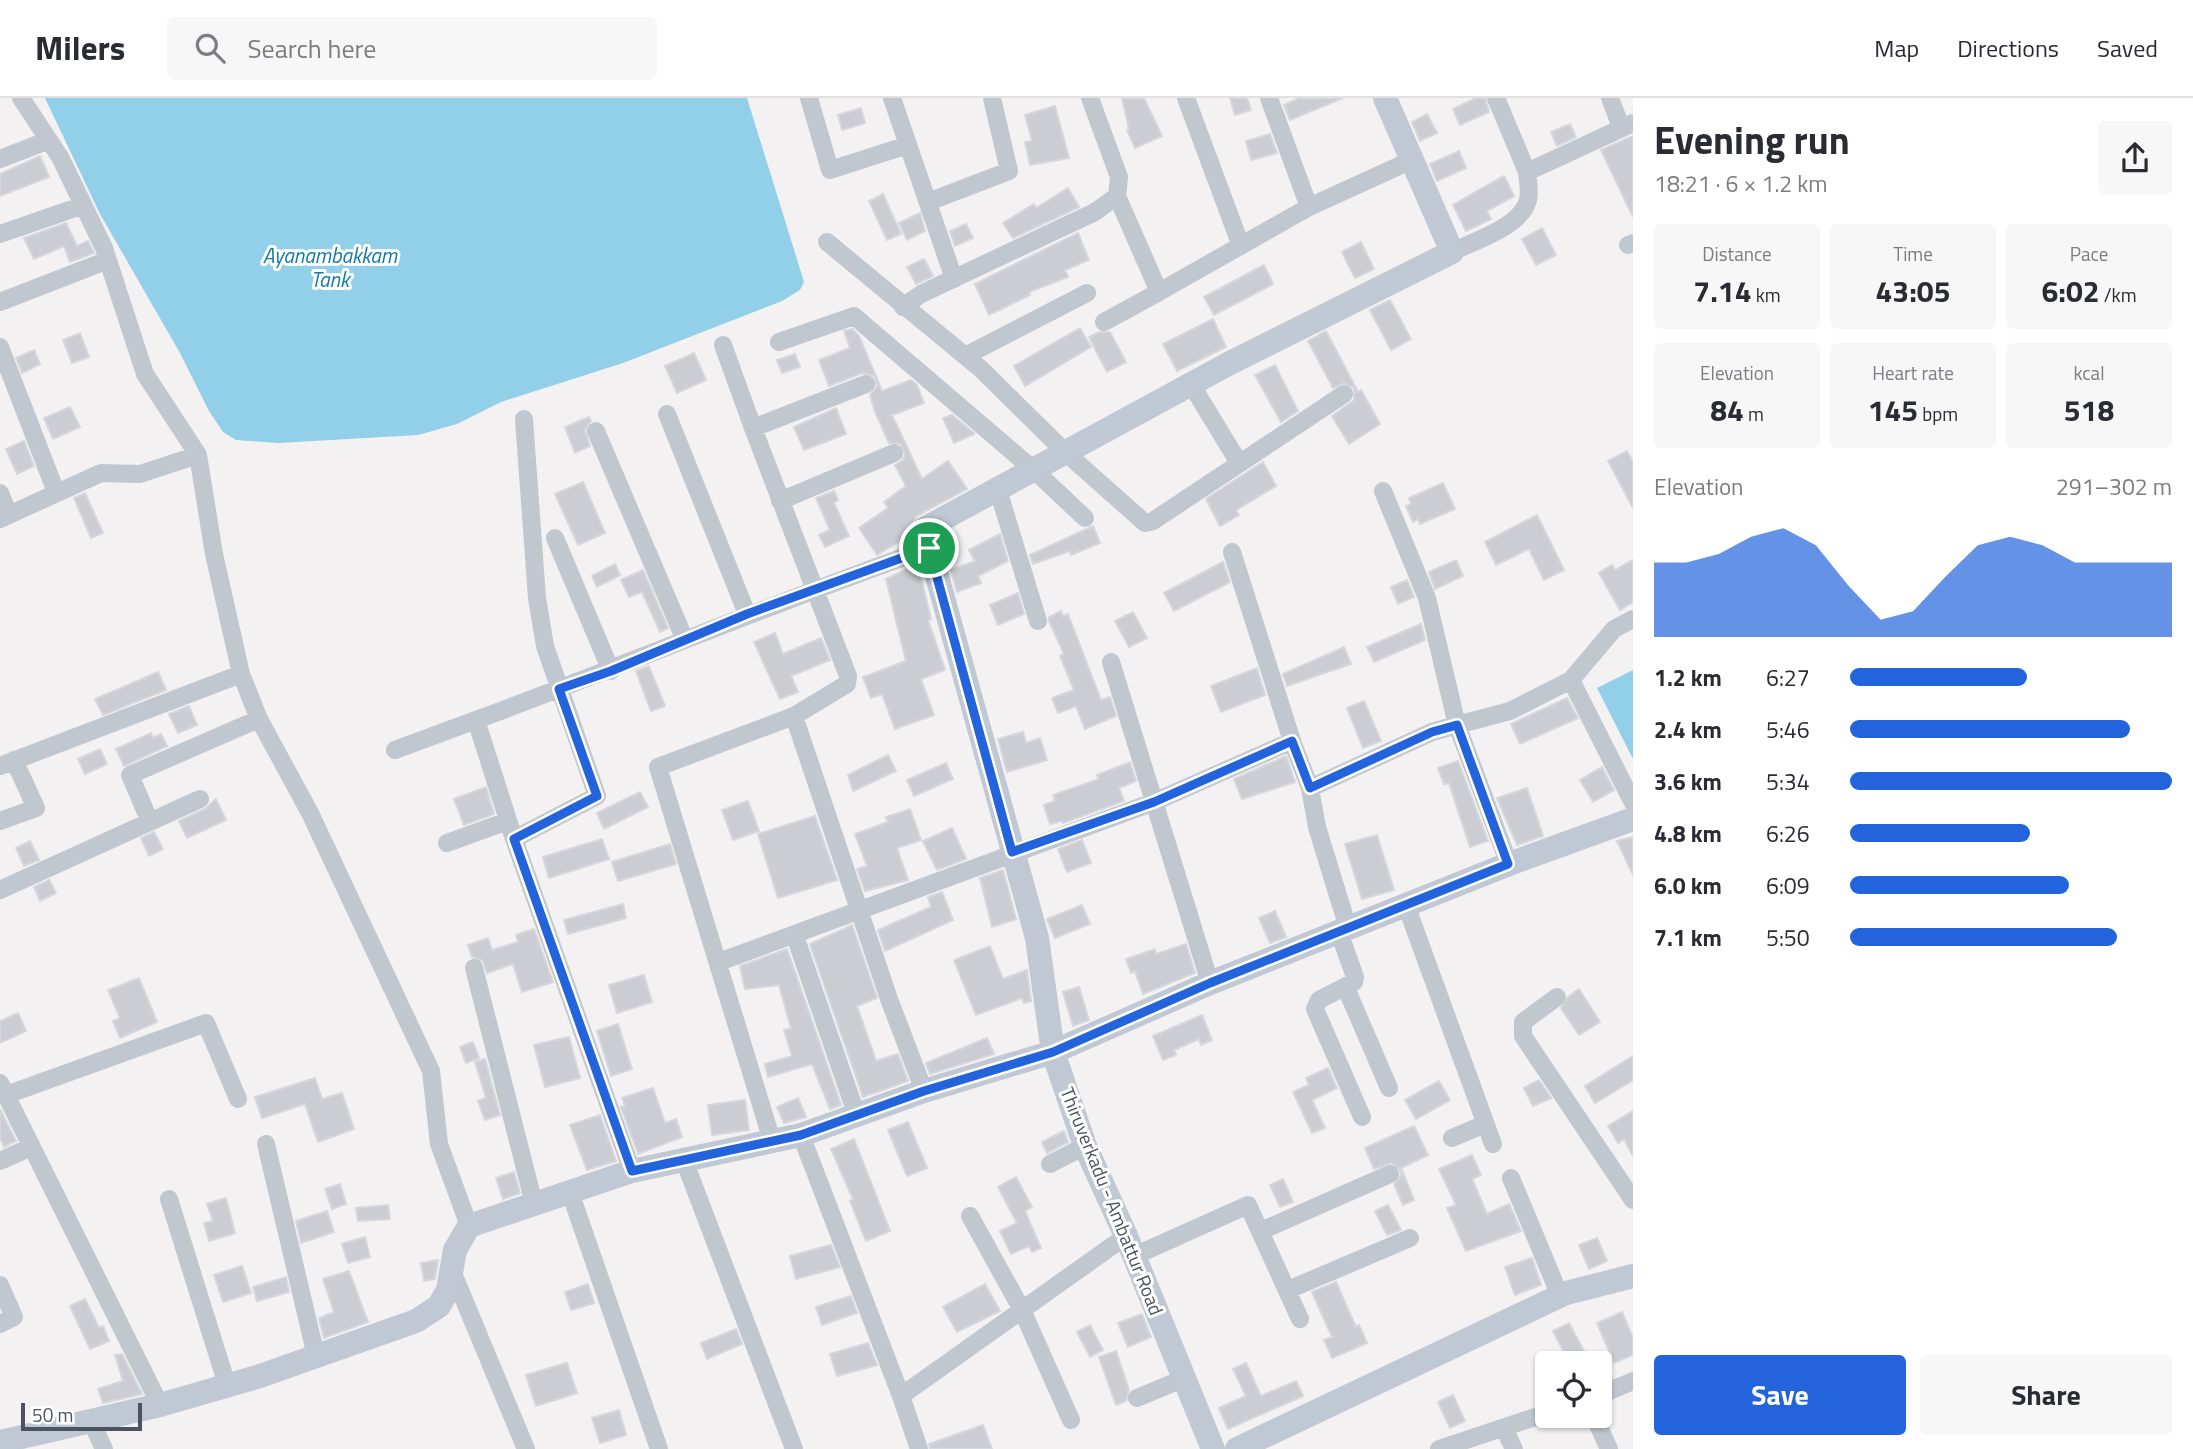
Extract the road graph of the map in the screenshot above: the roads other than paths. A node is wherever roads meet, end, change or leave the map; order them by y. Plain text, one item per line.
1 (21, 98) edge
2 (809, 98) edge
3 (892, 98) edge
4 (992, 98) edge
5 (1090, 98) edge
6 (1186, 98) edge
7 (1269, 98) edge
8 (1385, 98) edge
9 (1496, 98) edge
10 (1610, 98) edge
11 (1627, 125) edge
12 (49, 140) junction
13 (908, 145) junction
14 (0, 159) edge
15 (1412, 160) junction
16 (1528, 172) junction
17 (1117, 197) junction
18 (928, 202) junction
19 (81, 206) junction
20 (1309, 207) junction
21 (0, 234) edge
22 (827, 242) dead end
23 (1241, 246) junction
24 (1452, 252) junction
25 (108, 260) junction
26 (954, 279) junction
27 (1159, 292) junction
28 (1087, 293) dead end
29 (0, 302) edge
30 (903, 307) junction
31 (1104, 322) dead end
32 (779, 342) dead end
33 (723, 345) dead end
34 (0, 347) edge
35 (965, 356) junction
36 (866, 384) dead end
37 (1191, 384) junction
38 (1344, 394) dead end
39 (667, 414) dead end
40 (524, 419) dead end
41 (753, 428) junction
42 (596, 431) dead end
43 (894, 453) dead end
44 (1065, 453) junction
45 (198, 455) junction
46 (1239, 463) junction
47 (1034, 470) junction
48 (998, 490) junction
49 (1382, 491) dead end
50 (56, 492) junction
51 (0, 493) edge
52 (780, 501) junction
53 (4, 517) edge
54 (1085, 518) dead end
55 (555, 538) dead end
56 (929, 548) junction
57 (1232, 552) dead end
58 (814, 589) junction
59 (747, 614) junction
60 (1633, 619) edge
61 (1038, 621) dead end
62 (685, 640) junction
63 (1111, 662) dead end
64 (611, 671) junction
65 (241, 674) junction
66 (1571, 680) junction
67 (559, 689) junction
68 (794, 716) junction
69 (259, 719) junction
70 (476, 720) junction
71 (1457, 725) junction
72 (1292, 741) junction
73 (394, 750) dead end
74 (7, 763) edge
75 (1310, 788) junction
76 (200, 799) dead end
77 (1154, 802) junction
78 (1633, 803) edge
79 (1633, 820) edge
80 (0, 821) edge
81 (508, 821) junction
82 (150, 822) junction
83 (514, 839) junction
84 (447, 843) dead end
85 (1012, 852) junction
86 (1508, 864) junction
87 (0, 890) edge
88 (1406, 905) junction
89 (863, 912) junction
90 (1343, 930) junction
91 (795, 936) junction
92 (719, 962) junction
93 (474, 968) dead end
94 (1210, 983) junction
95 (1346, 988) junction
96 (1557, 998) dead end
97 (1053, 1052) junction
98 (1389, 1088) dead end
99 (3, 1089) edge
100 (924, 1091) junction
101 (238, 1099) dead end
102 (857, 1116) junction
103 (1362, 1117) dead end
104 (1485, 1124) junction
105 (801, 1135) junction
106 (1452, 1138) dead end
107 (772, 1141) junction
108 (266, 1144) dead end
109 (1493, 1144) dead end
110 (1085, 1146) junction
111 (32, 1147) junction
112 (684, 1160) junction
113 (0, 1161) edge
114 (1050, 1164) dead end
115 (632, 1171) junction
116 (1390, 1174) dead end
117 (1511, 1178) dead end
118 (570, 1192) junction
119 (169, 1199) dead end
120 (1633, 1200) edge
121 (534, 1204) junction
122 (970, 1216) dead end
123 (469, 1226) junction
124 (1261, 1231) junction
125 (1410, 1238) dead end
126 (1130, 1246) junction
127 (451, 1268) junction
128 (1633, 1276) edge
129 (0, 1284) edge
130 (1288, 1290) junction
131 (1560, 1296) junction
132 (1023, 1310) junction
133 (1300, 1319) dead end
134 (0, 1324) edge
135 (316, 1356) junction
136 (1185, 1378) junction
137 (1633, 1381) edge
138 (227, 1385) junction
139 (1612, 1390) edge
140 (901, 1396) junction
141 (1137, 1398) dead end
142 (160, 1405) junction
143 (1535, 1417) edge
144 (90, 1419) junction
145 (1071, 1420) dead end
146 (1504, 1427) junction
147 (1599, 1428) edge
148 (0, 1442) edge
149 (104, 1449) edge
150 (526, 1449) edge
151 (659, 1449) edge
152 (794, 1449) edge
153 (919, 1449) edge
154 (1213, 1449) edge
155 (1237, 1449) edge
156 (1439, 1449) edge
157 (1514, 1449) edge
158 (1609, 1449) edge

1 - 12 street
2 - 13 street
3 - 13 street
4 - 18 street
5 - 17 street
6 - 23 street
7 - 20 street
8 - 15 main road
9 - 16 street
10 - 11 street
11 - 16 street
12 - 14 street
12 - 19 street
13 - 18 street
15 - 20 street
15 - 24 main road
16 - 24 street
17 - 26 street
17 - 27 street
18 - 26 street
19 - 21 street
19 - 25 street
20 - 23 street
22 - 30 street
23 - 27 street
24 - 37 main road
25 - 29 street
25 - 45 street
26 - 30 street
27 - 31 street
28 - 35 street
30 - 35 street
32 - 47 street
33 - 41 street
34 - 50 street
35 - 44 street
36 - 41 street
37 - 44 main road
37 - 46 street
38 - 46 street
39 - 59 street
40 - 67 street
41 - 52 street
42 - 62 street
43 - 52 street
44 - 46 street
44 - 47 main road
45 - 50 street
45 - 65 street
47 - 48 main road
47 - 54 street
48 - 56 main road
48 - 61 street
49 - 71 street
50 - 53 street
51 - 53 street
52 - 58 street
55 - 64 street
56 - 58 street
56 - 85 main road, Thiruverkadu - Ambattur Road
57 - 72 street
58 - 59 street
58 - 68 street
59 - 62 street
60 - 66 street
62 - 64 street
63 - 77 street
64 - 67 street
65 - 69 street
65 - 74 street
66 - 71 street
66 - 78 street
67 - 70 street
67 - 83 street
68 - 89 street
68 - 92 street
69 - 82 street
69 - 123 street
70 - 73 street
70 - 81 street
71 - 75 street
71 - 86 street
72 - 75 street
72 - 77 street
74 - 80 street
75 - 90 street
76 - 82 street
77 - 85 street
77 - 94 street
79 - 86 main road
81 - 83 street
81 - 84 street
82 - 87 street
83 - 115 street
85 - 89 street
85 - 97 main road, Thiruverkadu - Ambattur Road
86 - 88 main road
88 - 90 main road
88 - 104 street
89 - 91 street
89 - 100 street
90 - 94 main road
90 - 95 street
91 - 92 street
91 - 102 street
92 - 107 street
93 - 121 street
94 - 97 main road
95 - 98 street
95 - 103 street
96 - 120 street
97 - 100 main road
97 - 110 main road, Thiruverkadu - Ambattur Road
99 - 101 street
99 - 111 street
100 - 102 main road
102 - 105 main road
104 - 106 street
104 - 109 street
105 - 107 main road
105 - 140 street
107 - 112 main road
108 - 135 street
110 - 114 street
110 - 126 main road, Thiruverkadu - Ambattur Road
111 - 113 street
111 - 142 street
112 - 115 main road
112 - 152 street
115 - 118 main road
116 - 124 street
117 - 131 street
118 - 121 main road
118 - 151 street
119 - 138 street
121 - 123 main road
122 - 132 street
123 - 127 main road
124 - 126 street
124 - 130 street
125 - 130 street
126 - 132 street
126 - 136 main road, Thiruverkadu - Ambattur Road
127 - 135 main road
127 - 150 street
128 - 131 main road
129 - 134 street
130 - 133 street
131 - 155 main road
132 - 140 street
132 - 145 street
135 - 138 main road
136 - 141 street
136 - 154 main road, Thiruverkadu - Ambattur Road
137 - 139 street
138 - 142 main road
140 - 153 street
142 - 144 main road
143 - 146 street
144 - 148 main road
144 - 149 street
146 - 156 street
146 - 157 street
147 - 158 street

